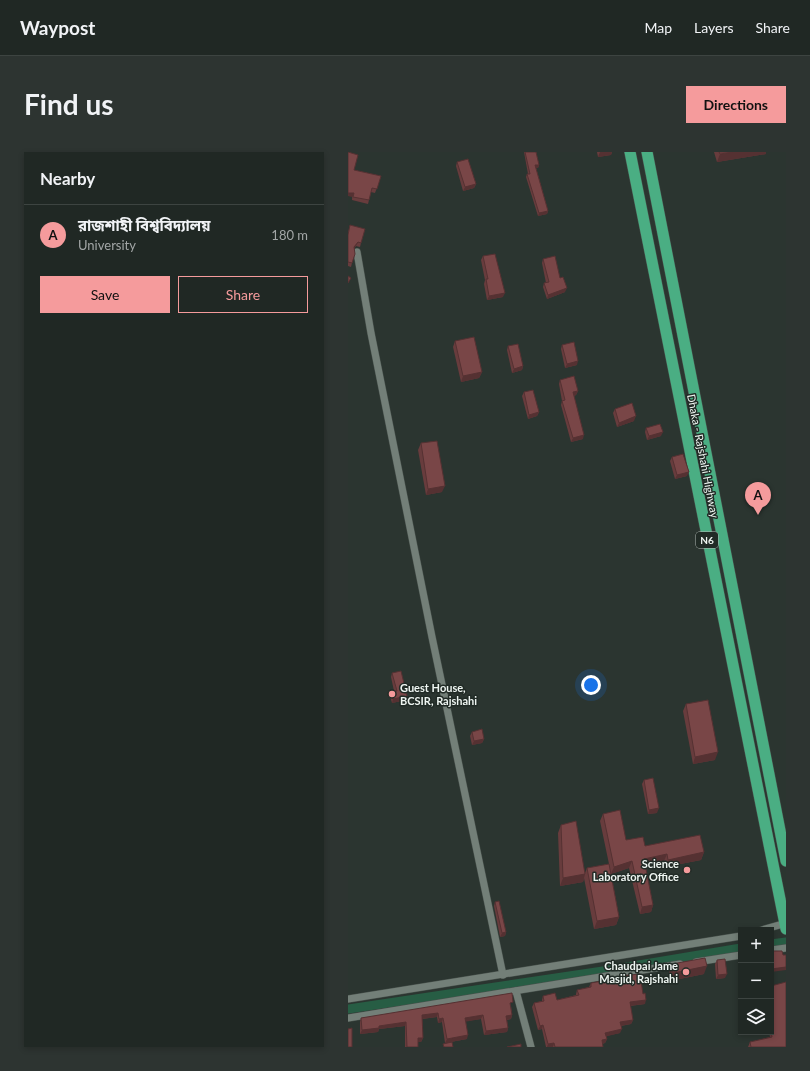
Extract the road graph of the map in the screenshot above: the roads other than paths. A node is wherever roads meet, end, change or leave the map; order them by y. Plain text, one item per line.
1 (630, 152) edge
2 (647, 152) edge
3 (357, 252) dead end
4 (786, 861) edge
5 (786, 925) edge
6 (774, 928) edge
7 (738, 936) edge
8 (786, 948) edge
9 (774, 950) edge
10 (738, 955) edge
11 (503, 975) junction
12 (516, 991) junction
13 (348, 999) edge
14 (348, 1018) edge
15 (531, 1047) edge

1 - 5 highway, Dhaka - Rajshahi Highway / N6
2 - 4 highway, Dhaka - Rajshahi Highway / N6
3 - 11 street
5 - 6 street
7 - 11 street
8 - 9 street
10 - 12 street
11 - 13 street
12 - 14 street
12 - 15 street

